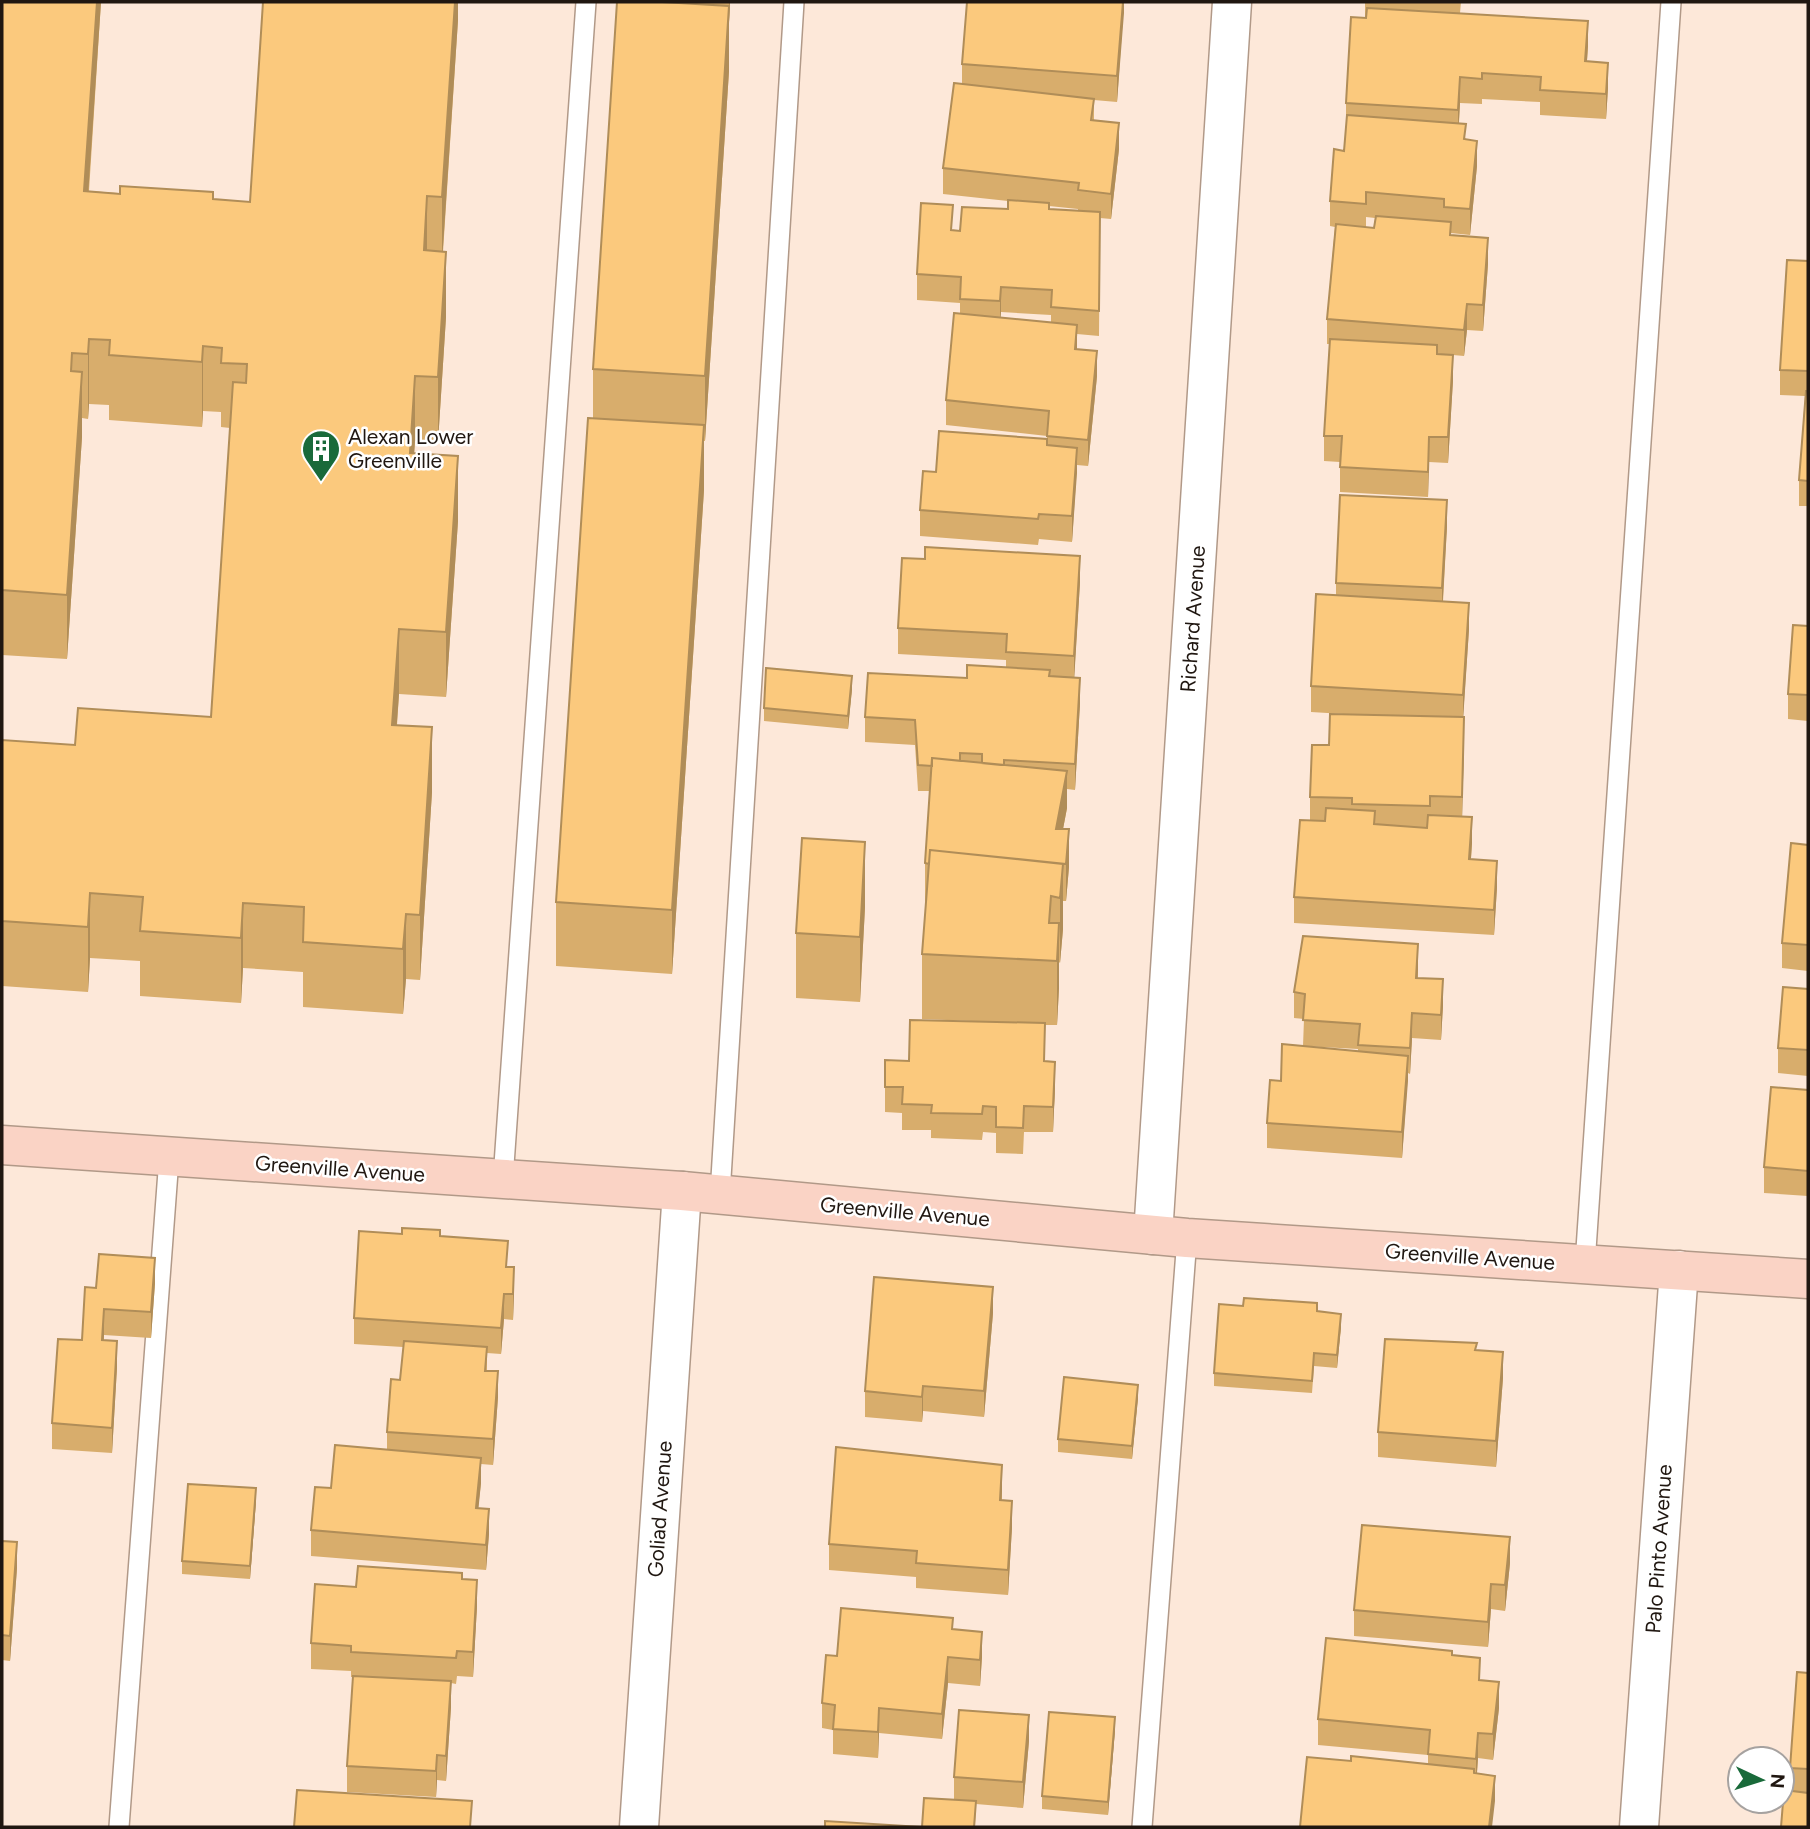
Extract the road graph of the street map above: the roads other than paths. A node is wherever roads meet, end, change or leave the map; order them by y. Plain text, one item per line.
1 (586, 2) edge
2 (794, 2) edge
3 (1232, 2) edge
4 (1671, 2) edge
5 (2, 1145) edge
6 (169, 1158) junction
7 (503, 1179) junction
8 (682, 1191) junction
9 (720, 1194) junction
10 (1170, 1237) junction
11 (1585, 1264) junction
12 (1679, 1270) junction
13 (1808, 1279) edge
14 (119, 1827) edge
15 (639, 1827) edge
16 (1142, 1827) edge
17 (1639, 1827) edge

1 - 7 lane
2 - 9 lane
3 - 10 street, Richard Avenue
4 - 11 lane
5 - 6 main road, Greenville Avenue
6 - 7 main road, Greenville Avenue
6 - 14 lane
7 - 8 main road, Greenville Avenue
8 - 9 main road, Greenville Avenue
8 - 15 street, Goliad Avenue
9 - 10 main road, Greenville Avenue
10 - 11 main road, Greenville Avenue
10 - 16 lane
11 - 12 main road, Greenville Avenue
12 - 13 main road, Greenville Avenue
12 - 17 street, Palo Pinto Avenue

